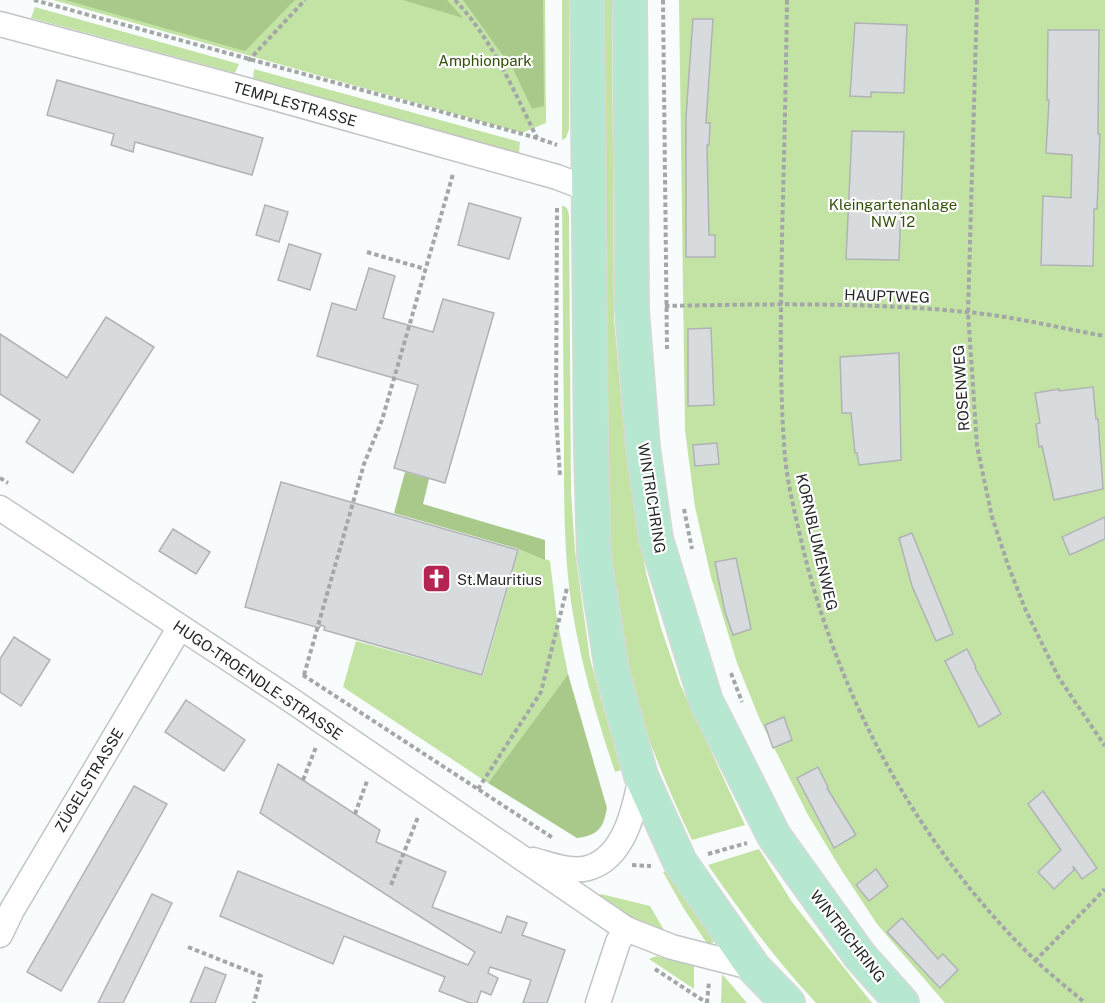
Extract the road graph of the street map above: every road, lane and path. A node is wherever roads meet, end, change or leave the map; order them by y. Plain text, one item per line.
1 (34, 0) edge
2 (305, 0) edge
3 (455, 0) edge
4 (587, 0) edge
5 (630, 0) edge
6 (663, 0) edge
7 (787, 0) edge
8 (977, 0) edge
9 (0, 24) edge
10 (249, 59) junction
11 (232, 86) junction
12 (537, 138) junction
13 (557, 145) dead end
14 (460, 150) junction
15 (588, 189) junction
16 (367, 252) dead end
17 (425, 269) junction
18 (781, 304) junction
19 (665, 306) junction
20 (968, 312) junction
21 (1105, 336) edge
22 (668, 360) dead end
23 (0, 478) edge
24 (10, 484) dead end
25 (683, 505) dead end
26 (0, 508) edge
27 (694, 559) dead end
28 (567, 588) dead end
29 (180, 627) junction
30 (294, 669) dead end
31 (729, 670) dead end
32 (304, 675) junction
33 (295, 704) junction
34 (744, 707) dead end
35 (325, 724) junction
36 (1105, 746) edge
37 (376, 759) junction
38 (641, 776) junction
39 (303, 780) dead end
40 (478, 789) junction
41 (427, 794) junction
42 (355, 814) dead end
43 (556, 840) dead end
44 (514, 855) junction
45 (391, 885) dead end
46 (1105, 889) edge
47 (6, 907) edge
48 (626, 929) junction
49 (0, 935) edge
50 (188, 947) dead end
51 (1035, 961) junction
52 (754, 968) junction
53 (254, 1003) edge
54 (598, 1003) edge
55 (788, 1003) edge
56 (902, 1003) edge
57 (1085, 1003) edge

1 - 10 path
2 - 10 path
3 - 12 path
4 - 15 main road
5 - 56 main road, WINTRICHRING
6 - 19 path
7 - 18 path, KORNBLUMENWEG
8 - 20 path, ROSENWEG
9 - 11 street, TEMPLESTRASSE
10 - 11 path
10 - 12 path
11 - 14 street, TEMPLESTRASSE
12 - 13 path
14 - 15 street, TEMPLESTRASSE
14 - 17 path
15 - 38 main road
16 - 17 path
17 - 32 path
18 - 19 path, HAUPTWEG
18 - 20 path, HAUPTWEG
18 - 51 path, KORNBLUMENWEG
19 - 22 path
20 - 21 path, HAUPTWEG
20 - 36 path, ROSENWEG
23 - 24 path
25 - 27 path
26 - 29 street, HUGO-TROENDLE-STRASSE
28 - 40 path
29 - 33 street, HUGO-TROENDLE-STRASSE
29 - 47 street, ZÜGELSTRASSE
30 - 32 path
31 - 34 path
32 - 33 path
32 - 40 path
33 - 35 street, HUGO-TROENDLE-STRASSE
35 - 37 street, HUGO-TROENDLE-STRASSE
35 - 39 path
37 - 41 street, HUGO-TROENDLE-STRASSE
37 - 42 path
38 - 44 street, HUGO-TROENDLE-STRASSE
38 - 52 main road
40 - 43 path
41 - 44 street, HUGO-TROENDLE-STRASSE
41 - 45 path
44 - 48 street, HUGO-TROENDLE-STRASSE
46 - 51 path
47 - 49 street, ZÜGELSTRASSE
48 - 52 street, HUGO-TROENDLE-STRASSE
48 - 54 street
50 - 53 path
51 - 57 path, KORNBLUMENWEG
52 - 55 main road

